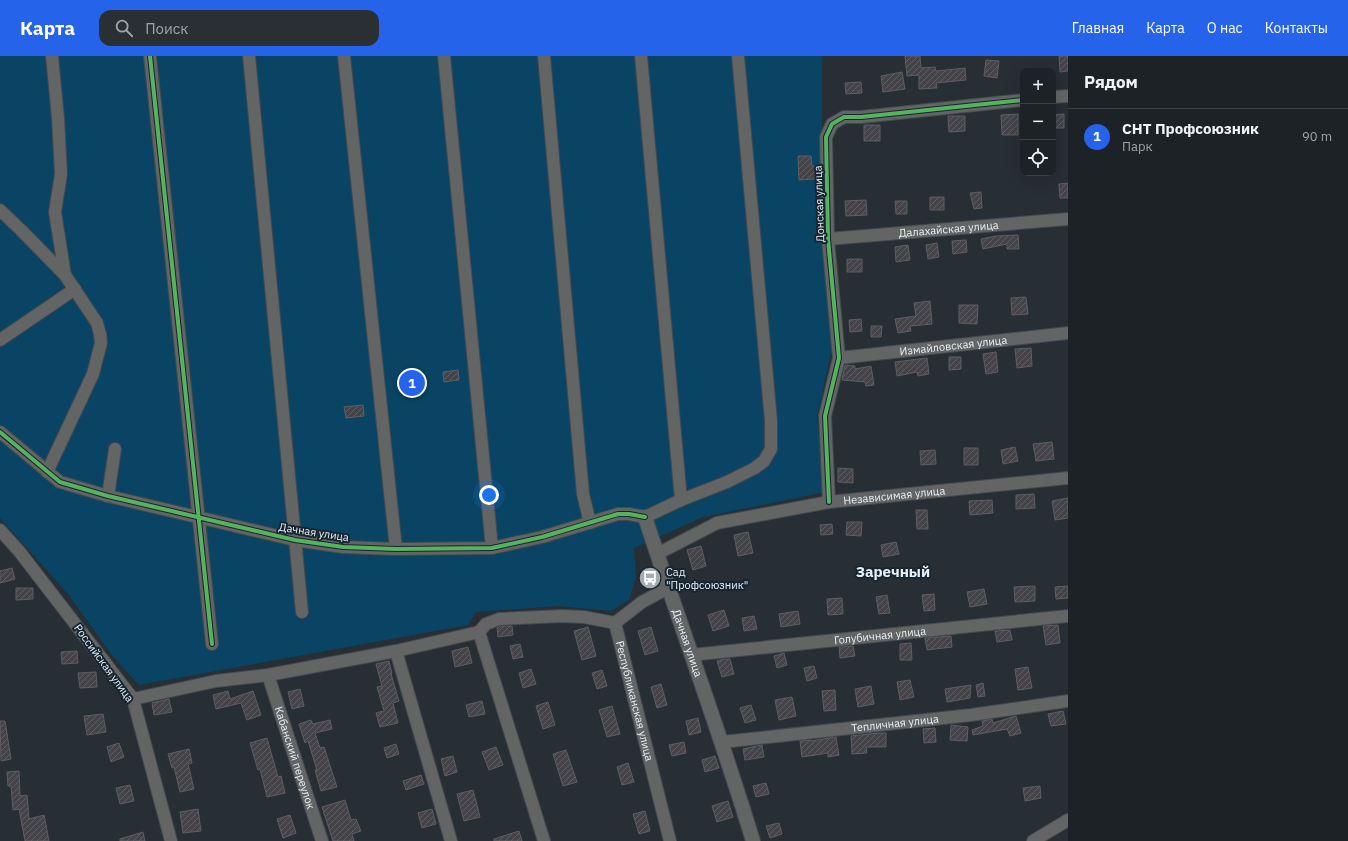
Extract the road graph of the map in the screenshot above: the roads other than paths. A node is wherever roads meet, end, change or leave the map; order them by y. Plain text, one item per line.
1 (52, 56) edge
2 (150, 56) edge
3 (249, 56) edge
4 (344, 56) edge
5 (444, 56) edge
6 (544, 56) edge
7 (641, 56) edge
8 (738, 56) edge
9 (1068, 96) edge
10 (1056, 97) edge
11 (1020, 100) edge
12 (3, 218) edge
13 (1068, 219) edge
14 (828, 238) junction
15 (65, 275) junction
16 (75, 289) junction
17 (1068, 333) edge
18 (0, 340) edge
19 (839, 358) junction
20 (0, 432) edge
21 (114, 449) dead end
22 (47, 472) junction
23 (1068, 478) edge
24 (108, 496) junction
25 (681, 500) junction
26 (829, 502) junction
27 (644, 517) junction
28 (199, 518) junction
29 (590, 523) junction
30 (0, 530) edge
31 (295, 540) junction
32 (492, 548) junction
33 (396, 549) junction
34 (657, 554) junction
35 (668, 588) junction
36 (302, 612) dead end
37 (1068, 616) edge
38 (615, 623) junction
39 (479, 632) junction
40 (212, 644) dead end
41 (396, 651) junction
42 (691, 655) junction
43 (268, 675) junction
44 (133, 699) junction
45 (1068, 701) edge
46 (722, 742) junction
47 (1068, 820) edge
48 (171, 841) edge
49 (322, 841) edge
50 (451, 841) edge
51 (544, 841) edge
52 (670, 841) edge
53 (753, 841) edge
54 (1033, 841) edge

1 - 15 street
2 - 28 street
3 - 31 street
4 - 33 street
5 - 32 street
6 - 29 street
7 - 25 street
8 - 25 street
9 - 10 street
11 - 14 street, Донская улица
12 - 15 street
13 - 14 street, Далахайская улица
14 - 19 street, Донская улица
15 - 16 street
16 - 18 street
16 - 22 street
17 - 19 street, Измайловская улица
19 - 26 street, Донская улица
20 - 22 street, Дачная улица
21 - 24 street
22 - 24 street, Дачная улица
23 - 26 street, Независимая улица
24 - 28 street, Дачная улица
25 - 27 street
26 - 34 street, Независимая улица
27 - 29 street, Дачная улица
27 - 34 street, Дачная улица
28 - 31 street, Дачная улица
28 - 40 street
29 - 32 street, Дачная улица
30 - 44 street, Российская улица
31 - 33 street, Дачная улица
31 - 36 street
32 - 33 street, Дачная улица
34 - 35 street, Дачная улица
35 - 38 street
35 - 42 street, Дачная улица
37 - 42 street, Голубичная улица
38 - 39 street
38 - 52 street, Республиканская улица
39 - 41 street
39 - 51 street
41 - 43 street
41 - 50 street
42 - 46 street, Дачная улица
43 - 44 street
43 - 49 street, Кабанский переулок
44 - 48 street, Российская улица
45 - 46 street, Тепличная улица
46 - 53 street, Дачная улица
47 - 54 street

